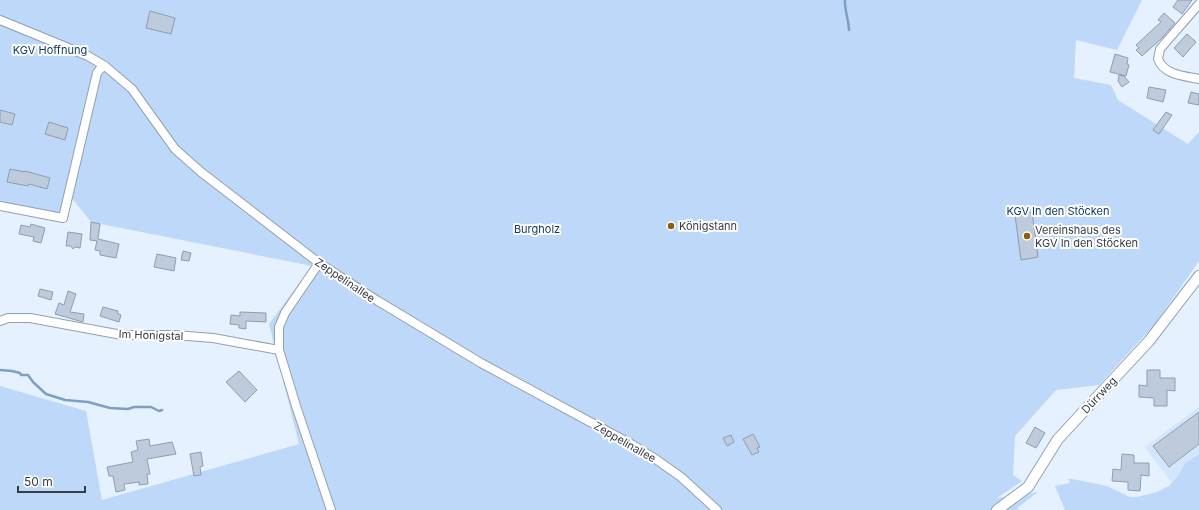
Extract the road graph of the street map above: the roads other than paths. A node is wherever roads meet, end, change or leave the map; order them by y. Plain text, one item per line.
1 (1199, 4) edge
2 (0, 20) edge
3 (105, 66) junction
4 (1199, 79) edge
5 (0, 206) edge
6 (319, 263) junction
7 (1199, 276) edge
8 (0, 321) edge
9 (279, 350) junction
10 (331, 510) edge
11 (717, 510) edge
12 (997, 510) edge

1 - 4 street
2 - 3 street, Zeppelinallee
3 - 5 street
3 - 6 street, Zeppelinallee
6 - 9 street
6 - 11 street, Zeppelinallee
7 - 12 street, Dürrweg
8 - 9 street, Im Honigstal
9 - 10 street

